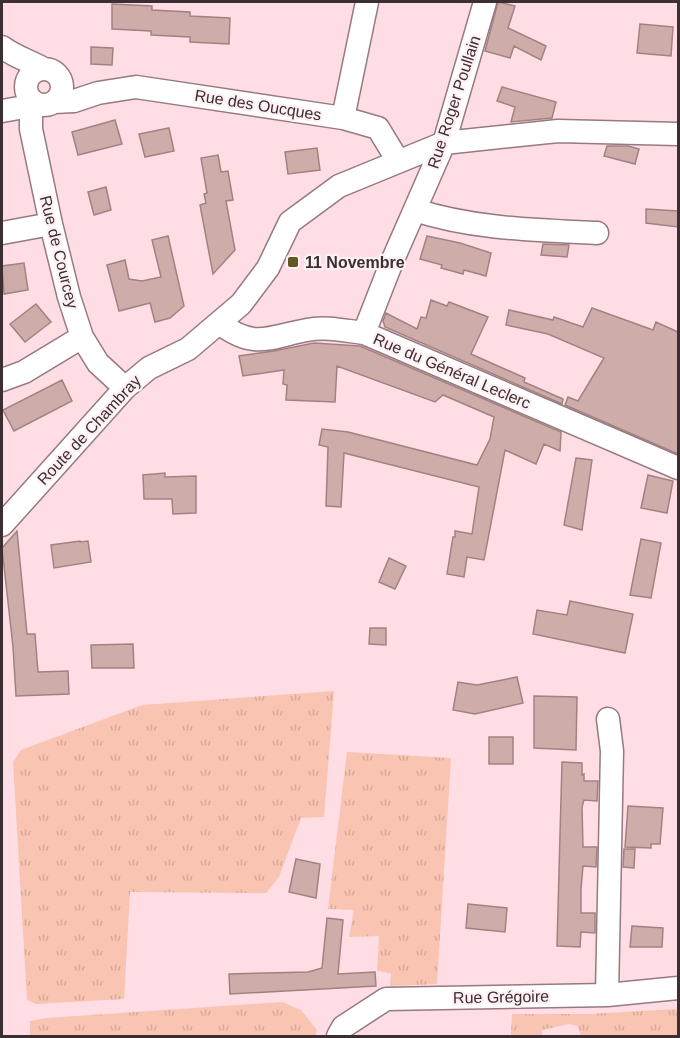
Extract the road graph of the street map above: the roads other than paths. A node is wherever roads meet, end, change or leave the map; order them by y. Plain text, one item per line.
1 (367, 2) edge
2 (485, 2) edge
3 (9, 52) edge
4 (38, 87) junction
5 (98, 93) junction
6 (2, 111) edge
7 (343, 118) junction
8 (678, 134) edge
9 (444, 144) junction
10 (398, 161) junction
11 (415, 210) junction
12 (51, 224) junction
13 (2, 232) edge
14 (597, 233) dead end
15 (281, 239) junction
16 (268, 268) junction
17 (254, 287) junction
18 (221, 321) junction
19 (364, 333) junction
20 (82, 337) junction
21 (2, 380) edge
22 (125, 388) junction
23 (678, 468) edge
24 (2, 525) edge
25 (609, 719) dead end
26 (678, 988) edge
27 (607, 994) junction
28 (338, 1036) edge

1 - 7 street
2 - 9 street, Rue Roger Poullain
3 - 4 street
4 - 5 street, Rue des Oucques
4 - 5 street, Rue des Oucques
4 - 6 street, Rue des Oucques
4 - 12 street, Rue de Courcey
5 - 7 street, Rue des Oucques
7 - 10 street, Rue des Oucques
8 - 9 street, Route de Chambray
9 - 10 street, Route de Chambray
9 - 11 street, Rue Roger Poullain
10 - 15 street, Route de Chambray
11 - 14 street
11 - 19 street, Rue Roger Poullain
12 - 13 street
12 - 20 street, Rue de Courcey
15 - 16 street, Route de Chambray
15 - 17 street
16 - 17 street, Route de Chambray
16 - 18 street
17 - 18 street, Route de Chambray
18 - 19 street, Rue du Général Leclerc
18 - 22 street, Route de Chambray
19 - 23 street, Rue du Général Leclerc
20 - 21 street
20 - 22 street, Rue de Courcey
22 - 24 street, Route de Chambray
25 - 27 street
26 - 27 street, Rue Grégoire
27 - 28 street, Rue Grégoire

